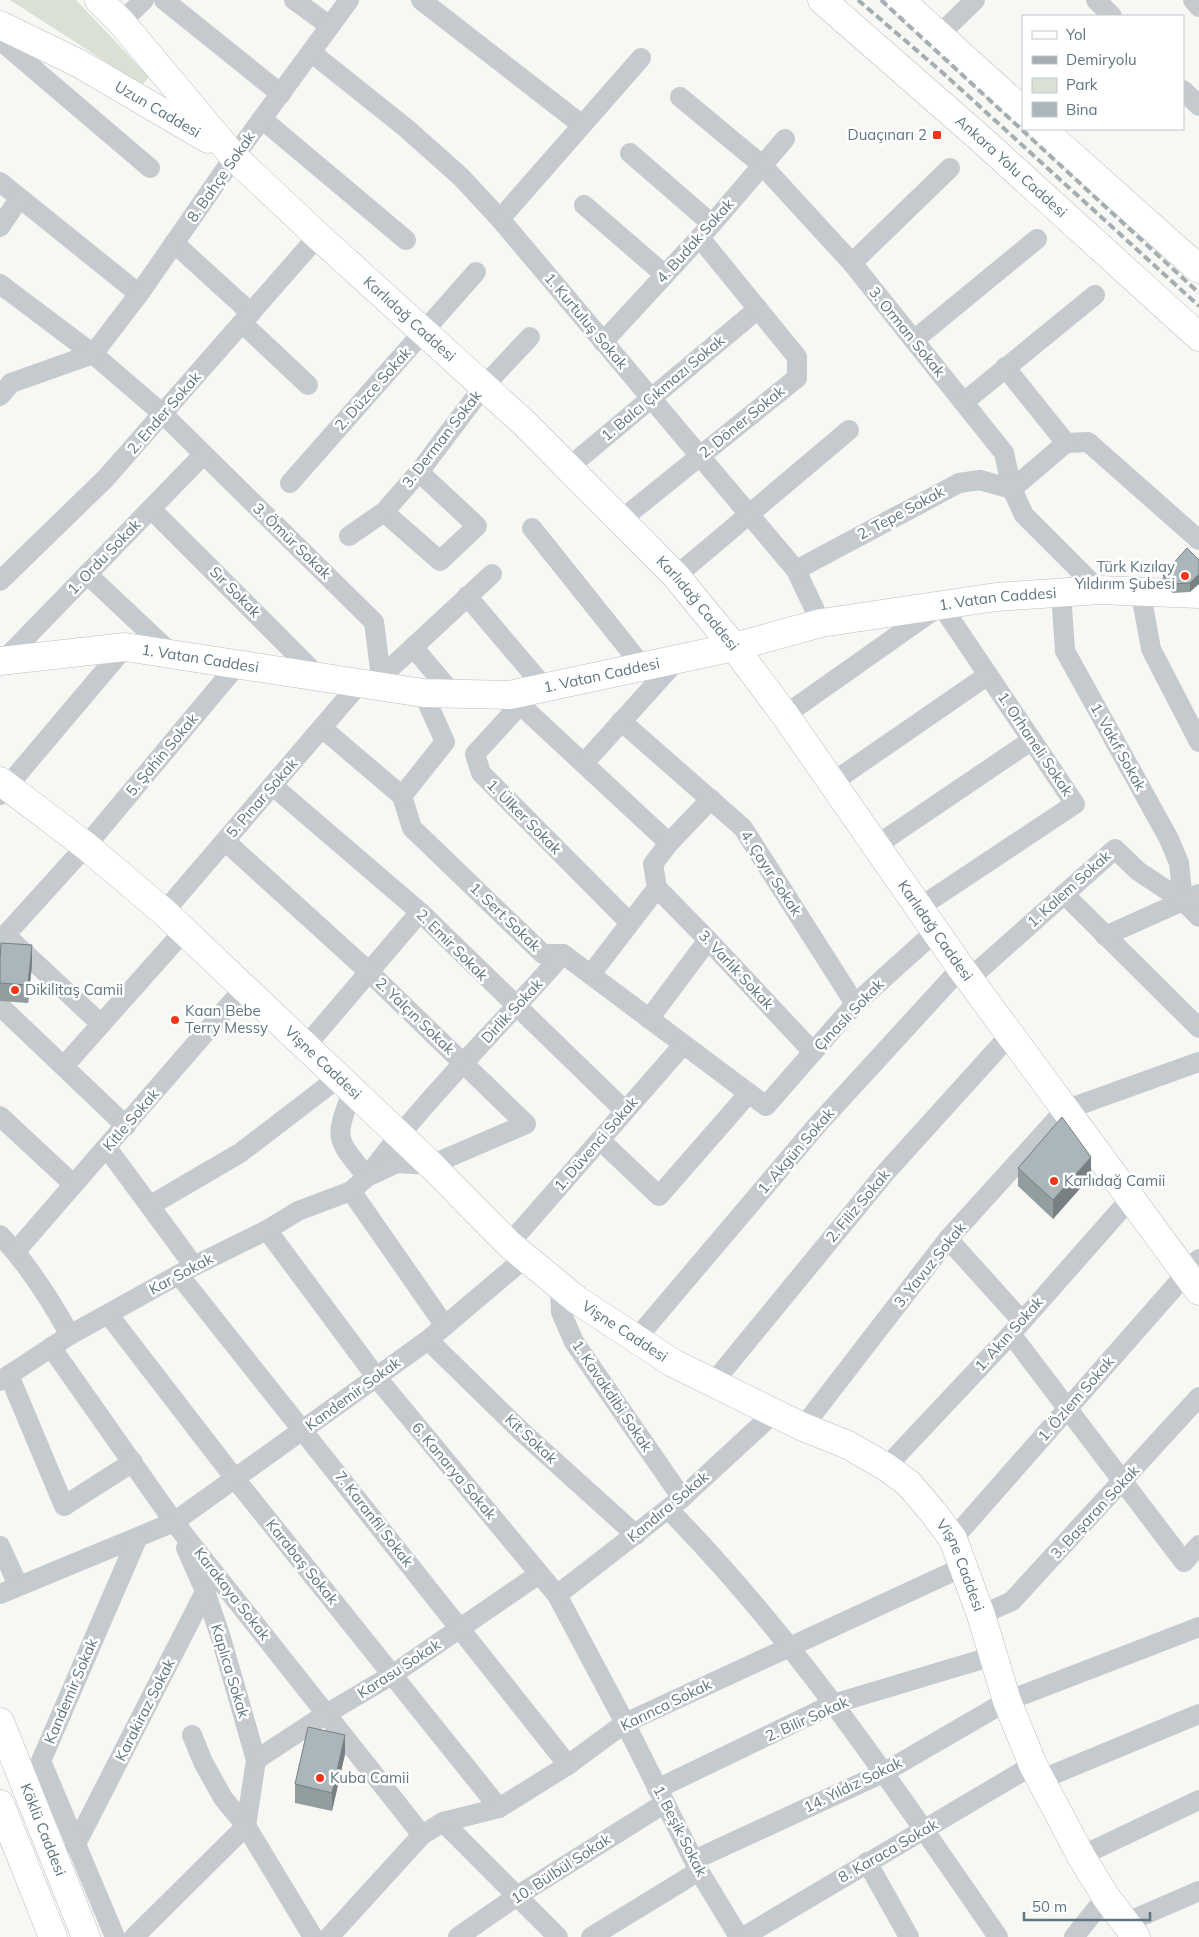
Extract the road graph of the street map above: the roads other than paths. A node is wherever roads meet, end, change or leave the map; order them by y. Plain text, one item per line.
1 (99, 0) edge
2 (144, 0) edge
3 (164, 0) edge
4 (294, 0) edge
5 (349, 0) edge
6 (421, 0) edge
7 (822, 0) edge
8 (900, 0) edge
9 (975, 0) edge
10 (1096, 0) edge
11 (1193, 0) edge
12 (1199, 7) edge
13 (0, 9) edge
14 (1111, 15) edge
15 (121, 22) junction
16 (0, 25) edge
17 (330, 26) junction
18 (938, 36) junction
19 (0, 40) edge
20 (312, 53) junction
21 (641, 58) dead end
22 (80, 64) junction
23 (1184, 91) edge
24 (282, 94) junction
25 (680, 97) dead end
26 (1199, 106) edge
27 (1022, 110) edge
28 (262, 119) junction
29 (582, 125) junction
30 (1043, 130) edge
31 (785, 138) dead end
32 (630, 153) dead end
33 (234, 156) junction
34 (762, 165) junction
35 (150, 168) dead end
36 (950, 168) dead end
37 (0, 182) edge
38 (20, 199) junction
39 (584, 205) dead end
40 (500, 219) junction
41 (0, 227) edge
42 (706, 231) junction
43 (318, 236) junction
44 (1037, 239) dead end
45 (406, 240) dead end
46 (174, 243) junction
47 (852, 263) junction
48 (1199, 269) edge
49 (476, 272) dead end
50 (666, 275) junction
51 (0, 284) edge
52 (139, 294) junction
53 (1095, 295) dead end
54 (758, 309) junction
55 (247, 318) junction
56 (424, 332) junction
57 (530, 336) dead end
58 (1199, 337) edge
59 (914, 340) junction
60 (603, 342) junction
61 (92, 354) junction
62 (1005, 367) junction
63 (308, 385) dead end
64 (484, 386) junction
65 (0, 396) edge
66 (651, 398) junction
67 (964, 402) junction
68 (164, 415) junction
69 (849, 430) dead end
70 (1066, 443) junction
71 (203, 455) junction
72 (700, 455) junction
73 (569, 467) junction
74 (419, 472) junction
75 (290, 483) dead end
76 (1012, 490) junction
77 (151, 509) junction
78 (384, 512) junction
79 (750, 514) junction
80 (622, 519) junction
81 (532, 528) dead end
82 (349, 536) dead end
83 (1199, 540) edge
84 (796, 570) junction
85 (87, 574) junction
86 (492, 574) dead end
87 (676, 576) junction
88 (0, 581) edge
89 (1099, 590) junction
90 (1061, 593) junction
91 (1141, 594) junction
92 (1199, 594) edge
93 (468, 596) junction
94 (941, 605) junction
95 (821, 623) junction
96 (125, 647) junction
97 (413, 647) junction
98 (734, 647) junction
99 (172, 654) junction
100 (678, 659) junction
101 (3, 660) edge
102 (238, 664) junction
103 (643, 667) junction
104 (318, 676) junction
105 (988, 676) junction
106 (374, 682) junction
107 (545, 688) junction
108 (423, 693) junction
109 (452, 693) junction
110 (515, 700) junction
111 (785, 715) junction
112 (621, 721) junction
113 (322, 728) junction
114 (1032, 740) junction
115 (1199, 742) edge
116 (585, 762) junction
117 (832, 782) junction
118 (272, 786) junction
119 (2, 788) edge
120 (402, 796) junction
121 (711, 799) junction
122 (225, 841) junction
123 (669, 843) junction
124 (877, 845) junction
125 (86, 846) junction
126 (656, 888) junction
127 (1064, 894) junction
128 (1191, 897) edge
129 (920, 907) junction
130 (164, 912) junction
131 (420, 912) junction
132 (1199, 917) edge
133 (630, 922) junction
134 (937, 930) junction
135 (184, 931) junction
136 (1105, 936) junction
137 (3, 938) edge
138 (708, 940) junction
139 (563, 954) junction
140 (368, 971) junction
141 (965, 973) junction
142 (591, 974) junction
143 (244, 987) junction
144 (855, 1004) junction
145 (0, 1006) edge
146 (516, 1008) junction
147 (650, 1019) junction
148 (101, 1024) junction
149 (1199, 1028) edge
150 (1010, 1035) junction
151 (684, 1045) junction
152 (305, 1048) junction
153 (814, 1052) junction
154 (1199, 1062) edge
155 (464, 1063) junction
156 (64, 1066) junction
157 (345, 1084) junction
158 (749, 1093) junction
159 (766, 1106) joint
160 (1065, 1110) junction
161 (625, 1111) junction
162 (0, 1116) edge
163 (126, 1126) junction
164 (398, 1134) junction
165 (600, 1140) junction
166 (107, 1148) junction
167 (431, 1165) junction
168 (367, 1177) junction
169 (73, 1184) junction
170 (350, 1191) junction
171 (1130, 1199) junction
172 (151, 1205) junction
173 (266, 1230) junction
174 (0, 1235) edge
175 (948, 1239) junction
176 (16, 1251) junction
177 (517, 1251) junction
178 (187, 1271) junction
179 (1195, 1275) edge
180 (560, 1287) junction
181 (108, 1314) junction
182 (445, 1326) junction
183 (1016, 1327) junction
184 (70, 1334) junction
185 (636, 1339) junction
186 (428, 1340) junction
187 (51, 1347) junction
188 (4, 1378) edge
189 (377, 1378) junction
190 (713, 1383) junction
191 (1199, 1397) edge
192 (1068, 1408) junction
193 (774, 1413) junction
194 (803, 1427) junction
195 (304, 1430) junction
196 (133, 1462) junction
197 (886, 1467) junction
198 (236, 1480) junction
199 (1123, 1482) junction
200 (675, 1504) junction
201 (174, 1522) junction
202 (636, 1535) junction
203 (137, 1539) junction
204 (953, 1539) junction
205 (1199, 1545) edge
206 (0, 1546) edge
207 (963, 1567) junction
208 (216, 1574) junction
209 (540, 1574) junction
210 (9, 1590) edge
211 (205, 1591) junction
212 (556, 1595) junction
213 (981, 1615) junction
214 (1199, 1627) edge
215 (460, 1629) junction
216 (791, 1646) junction
217 (993, 1656) junction
218 (392, 1674) junction
219 (1007, 1701) junction
220 (833, 1704) junction
221 (326, 1714) junction
222 (1199, 1714) edge
223 (0, 1722) edge
224 (625, 1723) junction
225 (192, 1735) dead end
226 (256, 1760) junction
227 (568, 1765) junction
228 (1036, 1772) junction
229 (883, 1773) junction
230 (661, 1796) junction
231 (1199, 1800) edge
232 (1, 1808) edge
233 (499, 1808) junction
234 (443, 1822) junction
235 (246, 1826) junction
236 (925, 1830) junction
237 (422, 1835) junction
238 (75, 1846) junction
239 (1081, 1856) junction
240 (867, 1862) junction
241 (697, 1865) junction
242 (1199, 1890) edge
243 (517, 1896) junction
244 (1106, 1897) junction
245 (1130, 1930) edge
246 (749, 1936) edge
247 (53, 1937) edge
248 (86, 1937) edge
249 (115, 1937) edge
250 (134, 1937) edge
251 (313, 1937) edge
252 (329, 1937) edge
253 (458, 1937) edge
254 (558, 1937) edge
255 (591, 1937) edge
256 (909, 1937) edge
257 (998, 1937) edge
258 (1074, 1937) edge

1 - 15 main road, Karlıdağ Caddesi
2 - 15 street
3 - 24 street
4 - 17 street
5 - 17 street, 8. Bahçe Sokak
6 - 29 street
7 - 58 main road, Ankara Yolu Caddesi
8 - 18 main road
9 - 18 street
10 - 14 street
11 - 12 street
13 - 22 main road, Uzun Caddesi
15 - 33 main road, Karlıdağ Caddesi
16 - 22 main road, Uzun Caddesi
17 - 20 street, 8. Bahçe Sokak
18 - 27 main road
19 - 35 street
20 - 24 street, 8. Bahçe Sokak
20 - 40 street, 1. Kurtuluş Sokak
21 - 29 street
22 - 33 main road, Uzun Caddesi
23 - 26 street
24 - 28 street, 8. Bahçe Sokak
25 - 34 street, 3. Orman Sokak
28 - 33 street, 8. Bahçe Sokak
28 - 45 street
29 - 40 street
30 - 48 main road
31 - 34 street, 4. Budak Sokak
32 - 42 street, 2. Döner Sokak
33 - 43 main road, Karlıdağ Caddesi
33 - 46 street, 8. Bahçe Sokak
34 - 42 street, 4. Budak Sokak
34 - 47 street, 3. Orman Sokak
36 - 47 street
37 - 38 street
38 - 41 street
38 - 52 street
39 - 50 street
40 - 60 street, 1. Kurtuluş Sokak
42 - 50 street, 4. Budak Sokak
42 - 54 street, 2. Döner Sokak
43 - 55 street, 2. Ender Sokak
43 - 56 main road, Karlıdağ Caddesi
44 - 59 street
46 - 52 street, 8. Bahçe Sokak
46 - 55 street
47 - 59 street, 3. Orman Sokak
49 - 56 street, 2. Düzce Sokak
50 - 60 street, 4. Budak Sokak
51 - 61 street, 3. Ömür Sokak
52 - 61 street, 8. Bahçe Sokak
53 - 62 street
54 - 66 street, 1. Balcı Çıkmazı Sokak
54 - 72 street, 2. Döner Sokak
55 - 63 street
55 - 68 street, 2. Ender Sokak
56 - 64 main road, Karlıdağ Caddesi
56 - 75 street, 2. Düzce Sokak
57 - 64 street, 3. Derman Sokak
59 - 67 street, 3. Orman Sokak
60 - 66 street, 1. Kurtuluş Sokak
61 - 65 street
61 - 68 street, 3. Ömür Sokak
62 - 67 street
62 - 70 street
64 - 73 main road, Karlıdağ Caddesi
64 - 74 street, 3. Derman Sokak
66 - 72 street, 1. Kurtuluş Sokak
66 - 73 street, 1. Balcı Çıkmazı Sokak
67 - 76 street, 3. Orman Sokak
68 - 71 street, 3. Ömür Sokak
68 - 88 street, 2. Ender Sokak
69 - 79 street
70 - 76 street
70 - 83 street
71 - 77 street, 1. Ordu Sokak
71 - 106 street, 3. Ömür Sokak
72 - 79 street, 1. Kurtuluş Sokak
72 - 80 street, 2. Döner Sokak
73 - 80 main road, Karlıdağ Caddesi
74 - 78 street, 3. Derman Sokak
74 - 78 street
76 - 84 street, 2. Tepe Sokak
76 - 89 street, 3. Orman Sokak
77 - 85 street, 1. Ordu Sokak
77 - 104 street, Sır Sokak
78 - 82 street, 3. Derman Sokak
79 - 84 street, 1. Kurtuluş Sokak
79 - 87 street
80 - 87 main road, Karlıdağ Caddesi
81 - 103 street
84 - 95 street, 1. Kurtuluş Sokak
85 - 99 street
85 - 101 street, 1. Ordu Sokak
86 - 93 street, 5. Pınar Sokak
87 - 98 main road, Karlıdağ Caddesi
89 - 90 main road, 1. Vatan Caddesi
89 - 91 main road, 1. Vatan Caddesi
90 - 94 main road, 1. Vatan Caddesi
90 - 128 street, 1. Vakıf Sokak
91 - 92 main road, 1. Vatan Caddesi
91 - 115 street
93 - 97 street, 5. Pınar Sokak
93 - 107 street
94 - 95 main road, 1. Vatan Caddesi
94 - 105 street, 1. Orhaneli Sokak
94 - 111 street
95 - 98 main road, 1. Vatan Caddesi
96 - 99 main road, 1. Vatan Caddesi
96 - 101 main road, 1. Vatan Caddesi
96 - 119 street
97 - 106 street, 5. Pınar Sokak
97 - 109 street
98 - 100 main road, 1. Vatan Caddesi
98 - 111 main road, Karlıdağ Caddesi
99 - 102 main road, 1. Vatan Caddesi
100 - 103 main road, 1. Vatan Caddesi
100 - 112 street
102 - 104 main road, 1. Vatan Caddesi
102 - 125 street, 5. Şahin Sokak
103 - 107 main road, 1. Vatan Caddesi
104 - 106 main road, 1. Vatan Caddesi
105 - 114 street, 1. Orhaneli Sokak
105 - 117 street
106 - 108 main road, 1. Vatan Caddesi
106 - 113 street, 5. Pınar Sokak
107 - 110 main road, 1. Vatan Caddesi
108 - 109 main road, 1. Vatan Caddesi
108 - 120 street
109 - 110 main road, 1. Vatan Caddesi
110 - 116 street
110 - 133 street, 1. Ülker Sokak
111 - 117 main road, Karlıdağ Caddesi
112 - 116 street
112 - 121 street, 4. Çayır Sokak
113 - 118 street, 5. Pınar Sokak
113 - 120 street
114 - 124 street
114 - 129 street, 1. Orhaneli Sokak
116 - 123 street
117 - 124 main road, Karlıdağ Caddesi
118 - 122 street, 5. Pınar Sokak
118 - 131 street, 2. Emir Sokak
119 - 125 main road, Vişne Caddesi
120 - 139 street, 1. Sert Sokak
121 - 123 street
121 - 144 street, 4. Çayır Sokak
122 - 130 street, 5. Pınar Sokak
122 - 140 street, 2. Yalçın Sokak
123 - 126 street
124 - 129 main road, Karlıdağ Caddesi
125 - 130 main road, Vişne Caddesi
125 - 137 street, 5. Şahin Sokak
126 - 133 street
126 - 138 street, 3. Varlık Sokak
127 - 128 street, 1. Kalem Sokak
127 - 136 street
127 - 141 street, 1. Kalem Sokak
128 - 132 street
128 - 136 street
129 - 134 main road, Karlıdağ Caddesi
130 - 135 main road, Vişne Caddesi
131 - 140 street
131 - 146 street, 2. Emir Sokak
133 - 142 street
134 - 141 main road, Karlıdağ Caddesi
134 - 144 street, Çınaslı Sokak
135 - 143 main road, Vişne Caddesi
135 - 148 street
136 - 149 street
137 - 148 street
138 - 147 street
138 - 153 street, 3. Varlık Sokak
139 - 142 street, 1. Sert Sokak
139 - 146 street, Dirlik Sokak
140 - 152 street
140 - 155 street, 2. Yalçın Sokak
141 - 150 main road, Karlıdağ Caddesi
141 - 185 street, 1. Akgün Sokak
142 - 147 street, 1. Sert Sokak
143 - 152 main road, Vişne Caddesi
143 - 163 street, Kitle Sokak
144 - 153 street, Çınaslı Sokak
145 - 156 street
146 - 155 street, Dirlik Sokak
146 - 161 street, 2. Emir Sokak
147 - 151 street, 1. Sert Sokak
148 - 156 street
150 - 160 main road, Karlıdağ Caddesi
150 - 190 street, 2. Filiz Sokak
151 - 158 street, 1. Sert Sokak
151 - 161 street, 1. Düvenci Sokak
152 - 157 main road, Vişne Caddesi
153 - 159 street, Çınaslı Sokak
154 - 160 street
155 - 164 street, Dirlik Sokak
155 - 167 street, 2. Yalçın Sokak
156 - 163 street
157 - 164 main road, Vişne Caddesi
157 - 168 street
157 - 172 street
158 - 159 street, 1. Sert Sokak
158 - 165 street
160 - 171 main road, Karlıdağ Caddesi
160 - 175 street, 3. Yavuz Sokak
161 - 165 street, 1. Düvenci Sokak
162 - 169 street
163 - 166 street, Kitle Sokak
164 - 167 main road, Vişne Caddesi
164 - 168 street, Kar Sokak
165 - 177 street, 1. Düvenci Sokak
166 - 169 street, Kitle Sokak
166 - 172 street, 7. Karanfil Sokak
167 - 168 street, Kar Sokak
167 - 177 main road, Vişne Caddesi
168 - 170 street, Kar Sokak
169 - 176 street, Kitle Sokak
170 - 173 street, Kar Sokak
170 - 182 street
171 - 179 main road, Karlıdağ Caddesi
171 - 183 street, 1. Akın Sokak
172 - 178 street, 7. Karanfil Sokak
173 - 178 street, Kar Sokak
173 - 189 street, 6. Kanarya Sokak
174 - 176 street
175 - 183 street
175 - 194 street, 3. Yavuz Sokak
176 - 184 street
177 - 180 main road, Vişne Caddesi
177 - 182 street, Kandemir Sokak
178 - 181 street, Kar Sokak
178 - 195 street, 7. Karanfil Sokak
179 - 192 street, 1. Özlem Sokak
180 - 185 main road, Vişne Caddesi
180 - 200 street, 1. Kavakdibi Sokak
181 - 184 street, Kar Sokak
181 - 198 street, Karabaş Sokak
182 - 186 street, Kandemir Sokak
183 - 192 street
183 - 197 street, 1. Akın Sokak
184 - 187 street, Kar Sokak
185 - 190 main road, Vişne Caddesi
186 - 189 street, Kandemir Sokak
186 - 202 street, Kit Sokak
187 - 188 street, Kar Sokak
187 - 196 street, Karakaya Sokak
188 - 196 street
189 - 195 street, Kandemir Sokak
189 - 209 street, 6. Kanarya Sokak
190 - 193 main road, Vişne Caddesi
191 - 199 street, 3. Başaran Sokak
192 - 199 street
192 - 204 street, 1. Özlem Sokak
193 - 194 main road, Vişne Caddesi
193 - 200 street, Kandıra Sokak
194 - 197 main road, Vişne Caddesi
195 - 198 street, Kandemir Sokak
195 - 215 street, 7. Karanfil Sokak
196 - 201 street, Karakaya Sokak
197 - 204 main road, Vişne Caddesi
198 - 201 street, Kandemir Sokak
198 - 218 street, Karabaş Sokak
199 - 205 street
199 - 213 street, 3. Başaran Sokak
200 - 202 street, Kandıra Sokak
200 - 216 street, 1. Kavakdibi Sokak
201 - 203 street, Kandemir Sokak
201 - 208 street, Karakaya Sokak
201 - 211 street, Kaplıca Sokak
202 - 212 street, Kandıra Sokak
203 - 210 street, Kandemir Sokak
203 - 238 street, Kandemir Sokak
204 - 207 main road, Vişne Caddesi
206 - 210 street
207 - 213 main road, Vişne Caddesi
207 - 216 street, Karınca Sokak
208 - 211 street, Karakiraz Sokak
208 - 221 street, Karakaya Sokak
209 - 212 street, 6. Kanarya Sokak
209 - 215 street, Karasu Sokak
211 - 226 street, Kaplıca Sokak
211 - 238 street, Karakiraz Sokak
212 - 224 street, 6. Kanarya Sokak
213 - 217 main road, Vişne Caddesi
214 - 219 street, 14. Yıldız Sokak
215 - 218 street, Karasu Sokak
215 - 227 street, 7. Karanfil Sokak
216 - 220 street, 1. Kavakdibi Sokak
216 - 224 street, Karınca Sokak
217 - 219 main road, Vişne Caddesi
217 - 220 street, 2. Bilir Sokak
218 - 221 street, Karasu Sokak
218 - 233 street, Karabaş Sokak
219 - 228 main road, Vişne Caddesi
219 - 229 street, 14. Yıldız Sokak
220 - 229 street, 1. Kavakdibi Sokak
220 - 230 street, 2. Bilir Sokak
221 - 226 street, Karasu Sokak
221 - 237 street, Karakaya Sokak
222 - 228 street, 8. Karaca Sokak
223 - 248 main road, Köklü Caddesi
224 - 227 street, Karınca Sokak
224 - 230 street, 1. Beşik Sokak
225 - 235 street
226 - 235 street, Kaplıca Sokak
227 - 233 street, Karınca Sokak
228 - 236 street, 8. Karaca Sokak
228 - 239 main road, Vişne Caddesi
229 - 236 street, 1. Kavakdibi Sokak
229 - 241 street, 14. Yıldız Sokak
230 - 241 street, 1. Beşik Sokak
230 - 243 street, 10. Bülbül Sokak
231 - 239 street
232 - 247 main road, Köklü Caddesi
233 - 234 street, Karınca Sokak
234 - 237 street, Karınca Sokak
234 - 243 street
235 - 250 street
235 - 251 street
236 - 240 street, 8. Karaca Sokak
236 - 257 street, 1. Kavakdibi Sokak
237 - 252 street, Karınca Sokak
238 - 249 street
239 - 244 main road, Vişne Caddesi
240 - 246 street, 8. Karaca Sokak
240 - 256 street
241 - 246 street, 1. Beşik Sokak
241 - 255 street, 14. Yıldız Sokak
242 - 245 street
243 - 253 street, 10. Bülbül Sokak
243 - 254 street
244 - 245 main road, Vişne Caddesi
244 - 258 street

